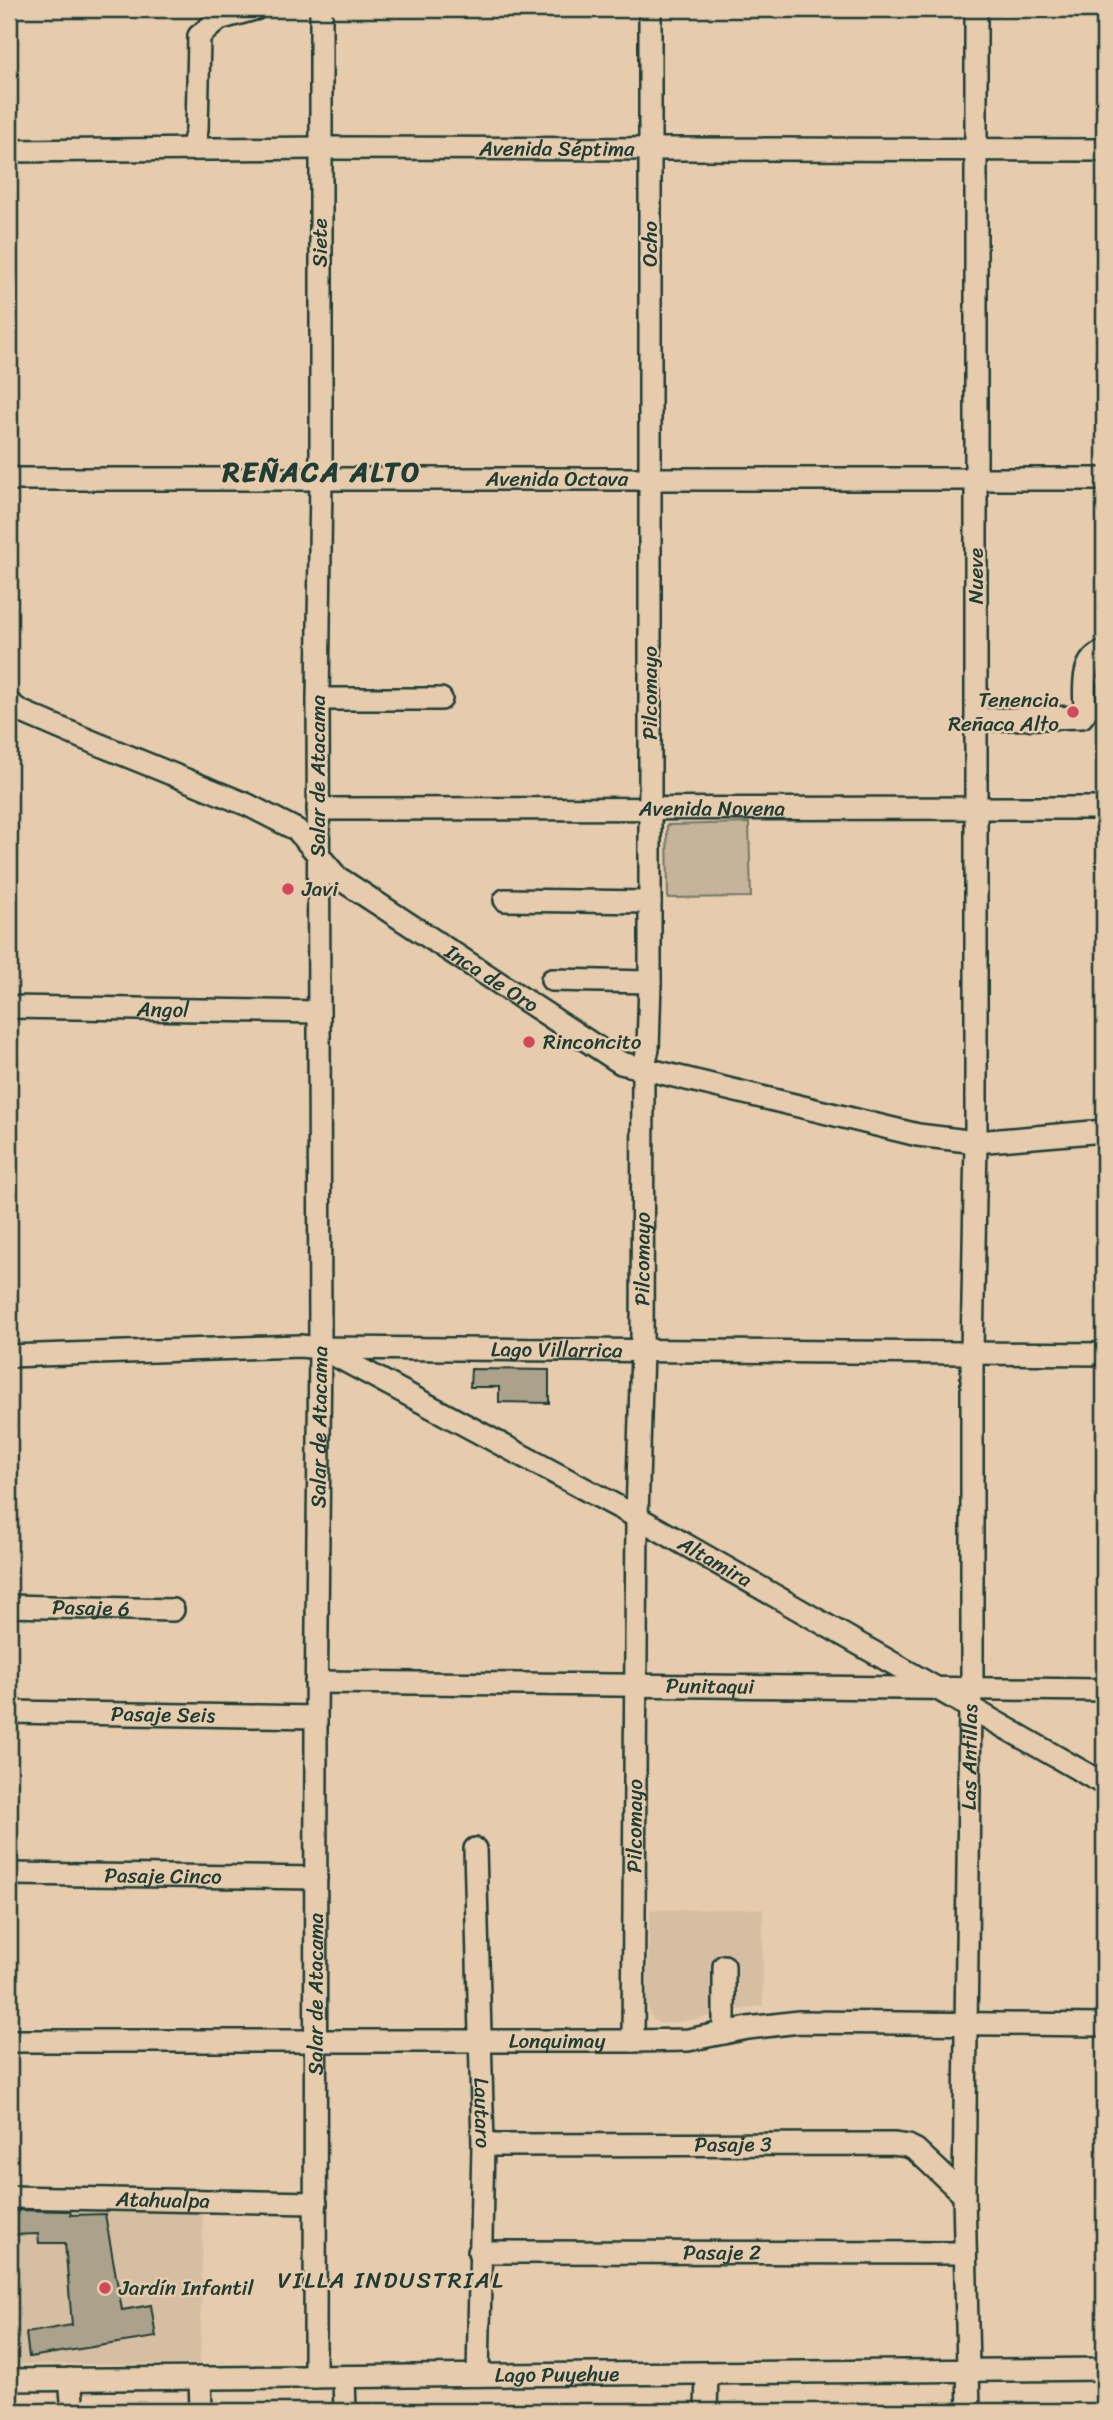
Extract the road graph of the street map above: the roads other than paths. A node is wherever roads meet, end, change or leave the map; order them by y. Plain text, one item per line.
1 (255, 9) edge
2 (321, 9) edge
3 (650, 9) edge
4 (976, 9) edge
5 (320, 148) junction
6 (192, 149) junction
7 (649, 149) junction
8 (976, 150) junction
9 (1104, 150) edge
10 (9, 151) edge
11 (321, 478) junction
12 (651, 478) junction
13 (9, 479) edge
14 (976, 479) junction
15 (1104, 479) edge
16 (1104, 652) edge
17 (318, 699) junction
18 (441, 699) dead end
19 (9, 703) edge
20 (976, 720) junction
21 (976, 807) junction
22 (1104, 808) edge
23 (318, 809) junction
24 (650, 809) junction
25 (318, 857) junction
26 (505, 900) dead end
27 (649, 902) junction
28 (552, 980) dead end
29 (650, 982) junction
30 (9, 1007) edge
31 (319, 1012) junction
32 (643, 1069) junction
33 (1104, 1131) edge
34 (975, 1142) junction
35 (320, 1348) junction
36 (642, 1350) junction
37 (972, 1352) junction
38 (1104, 1354) edge
39 (9, 1356) edge
40 (637, 1517) junction
41 (9, 1606) edge
42 (173, 1609) dead end
43 (316, 1682) junction
44 (636, 1685) junction
45 (936, 1690) junction
46 (1104, 1690) edge
47 (971, 1698) junction
48 (9, 1712) edge
49 (316, 1717) junction
50 (1104, 1784) edge
51 (475, 1849) dead end
52 (9, 1874) edge
53 (316, 1878) junction
54 (724, 1966) dead end
55 (967, 2023) junction
56 (1104, 2025) edge
57 (724, 2033) junction
58 (314, 2040) junction
59 (9, 2041) edge
60 (480, 2041) junction
61 (633, 2041) junction
62 (483, 2145) junction
63 (964, 2195) junction
64 (9, 2197) edge
65 (316, 2203) junction
66 (479, 2252) junction
67 (965, 2253) junction
68 (1104, 2369) edge
69 (967, 2370) junction
70 (706, 2373) junction
71 (478, 2375) junction
72 (315, 2377) junction
73 (344, 2377) junction
74 (200, 2378) junction
75 (70, 2379) junction
76 (9, 2380) edge
77 (73, 2411) edge
78 (201, 2411) edge
79 (345, 2411) edge
80 (706, 2411) edge
81 (969, 2411) edge

1 - 6 street
2 - 5 street, Siete
3 - 7 street, Ocho
4 - 8 street, Nueve
5 - 6 street, Avenida Séptima
5 - 7 street, Avenida Séptima
5 - 11 street, Siete
6 - 10 street, Avenida Séptima
7 - 8 street, Avenida Séptima
7 - 12 street, Ocho
8 - 9 street, Avenida Séptima
8 - 14 street, Nueve
11 - 12 street, Avenida Octava
11 - 13 street, Avenida Octava
11 - 17 street, Salar de Atacama
12 - 14 street, Avenida Octava
12 - 24 street, Pilcomayo
14 - 15 street, Avenida Octava
14 - 20 street, Nueve
16 - 20 street
17 - 18 street
17 - 23 street, Salar de Atacama
19 - 25 street, Inca de Oro
20 - 21 street, Nueve
21 - 22 street, Avenida Novena
21 - 24 street, Avenida Novena
21 - 34 street, Nueve
23 - 24 street, Avenida Novena
23 - 25 street, Salar de Atacama
24 - 27 street, Pilcomayo
25 - 31 street, Salar de Atacama
25 - 32 street, Inca de Oro
26 - 27 street
27 - 29 street, Pilcomayo
28 - 29 street
29 - 32 street, Pilcomayo
30 - 31 street, Angol
31 - 35 street, Salar de Atacama
32 - 34 street, Inca de Oro
32 - 36 street, Pilcomayo
33 - 34 street, Inca de Oro
34 - 37 street, Las Antillas
35 - 36 street, Lago Villarrica
35 - 39 street, Lago Villarrica
35 - 40 street, Altamira
35 - 43 street, Salar de Atacama
36 - 37 street, Lago Villarrica
36 - 40 street, Pilcomayo
37 - 38 street, Lago Villarrica
37 - 47 street, Las Antillas
40 - 44 street, Pilcomayo
40 - 45 street, Altamira
41 - 42 street, Pasaje 6
43 - 44 street, Punitaqui
43 - 49 street, Salar de Atacama
44 - 45 street, Punitaqui
44 - 61 street, Pilcomayo
45 - 47 street, Punitaqui
46 - 47 street, Punitaqui
47 - 50 street
47 - 55 street, Las Antillas
48 - 49 street, Pasaje Seis
49 - 53 street, Salar de Atacama
51 - 60 street, Lautaro
52 - 53 street, Pasaje Cinco
53 - 58 street, Salar de Atacama
54 - 57 street
55 - 56 street, Lonquimay
55 - 57 street, Lonquimay
55 - 63 street, Las Antillas
57 - 61 street, Lonquimay
58 - 59 street, Lonquimay
58 - 60 street, Lonquimay
58 - 65 street, Salar de Atacama
60 - 61 street, Lonquimay
60 - 62 street, Lautaro
62 - 63 street, Pasaje 3
62 - 66 street, Lautaro
63 - 67 street, Las Antillas
64 - 65 street, Atahualpa
65 - 72 street, Salar de Atacama
66 - 67 street, Pasaje 2
66 - 71 street, Lautaro
67 - 69 street, Las Antillas
68 - 69 street, Lago Puyehue
69 - 70 street, Lago Puyehue
69 - 81 street, Las Antillas
70 - 71 street, Lago Puyehue
70 - 80 street
71 - 73 street, Lago Puyehue
72 - 73 street, Lago Puyehue
72 - 74 street, Lago Puyehue
73 - 79 street
74 - 75 street, Lago Puyehue
74 - 78 street
75 - 76 street, Lago Puyehue
75 - 77 street

